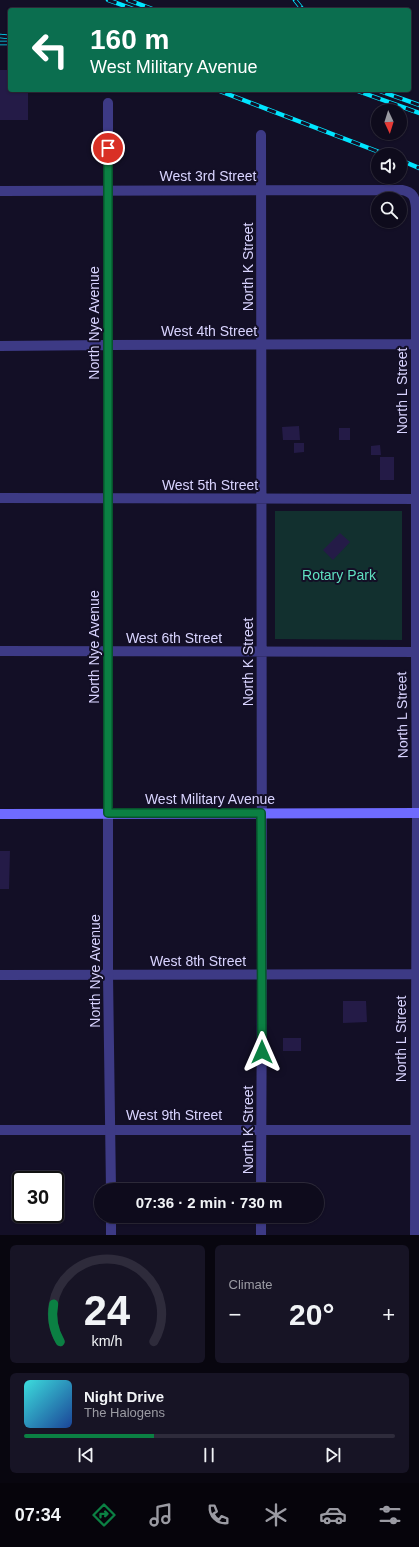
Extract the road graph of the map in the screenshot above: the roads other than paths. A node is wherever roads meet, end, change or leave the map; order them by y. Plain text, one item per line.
1 (108, 103) dead end
2 (261, 135) dead end
3 (262, 190) junction
4 (0, 191) edge
5 (108, 191) junction
6 (414, 195) joint
7 (418, 258) edge
8 (262, 344) junction
9 (418, 344) edge
10 (108, 345) junction
11 (0, 346) edge
12 (0, 498) edge
13 (107, 498) junction
14 (262, 499) junction
15 (417, 499) edge
16 (108, 651) junction
17 (0, 652) edge
18 (262, 652) junction
19 (417, 652) edge
20 (108, 813) junction
21 (261, 813) junction
22 (0, 814) edge
23 (418, 814) edge
24 (108, 974) junction
25 (417, 974) edge
26 (0, 975) edge
27 (262, 975) junction
28 (111, 1129) junction
29 (0, 1130) edge
30 (262, 1130) junction
31 (417, 1130) edge
32 (111, 1183) edge
33 (261, 1183) edge
34 (111, 1223) edge
35 (261, 1223) edge
36 (111, 1235) edge
37 (261, 1235) edge
38 (414, 1235) edge

1 - 5 street, North Nye Avenue
2 - 3 street, North K Street
3 - 5 street, West 3rd Street
3 - 6 street, West 3rd Street
3 - 8 street, North K Street
4 - 5 street, West 3rd Street
5 - 10 street, North Nye Avenue
6 - 7 street, North L Street
7 - 9 street, North L Street
8 - 9 street, West 4th Street
8 - 10 street, West 4th Street
8 - 14 street, North K Street
9 - 15 street, North L Street
10 - 11 street, West 4th Street
10 - 13 street, North Nye Avenue
12 - 13 street, West 5th Street
13 - 14 street, West 5th Street
13 - 16 street, North Nye Avenue
14 - 15 street, West 5th Street
14 - 18 street, North K Street
15 - 19 street, North L Street
16 - 17 street, West 6th Street
16 - 18 street, West 6th Street
16 - 20 street, North Nye Avenue
18 - 19 street, West 6th Street
18 - 21 street, North K Street
19 - 23 street, North L Street
20 - 21 main road, West Military Avenue
20 - 22 main road, West Military Avenue
20 - 24 street, North Nye Avenue
21 - 23 main road, West Military Avenue
21 - 27 street, North K Street
23 - 25 street, North L Street
24 - 26 street, West 8th Street
24 - 27 street, West 8th Street
24 - 28 street, North Nye Avenue
25 - 27 street, West 8th Street
25 - 31 street, North L Street
27 - 30 street, North K Street
28 - 29 street, West 9th Street
28 - 30 street, West 9th Street
28 - 32 street, North Nye Avenue
30 - 31 street, West 9th Street
30 - 33 street, North K Street
31 - 38 street, North L Street
34 - 36 street
35 - 37 street

